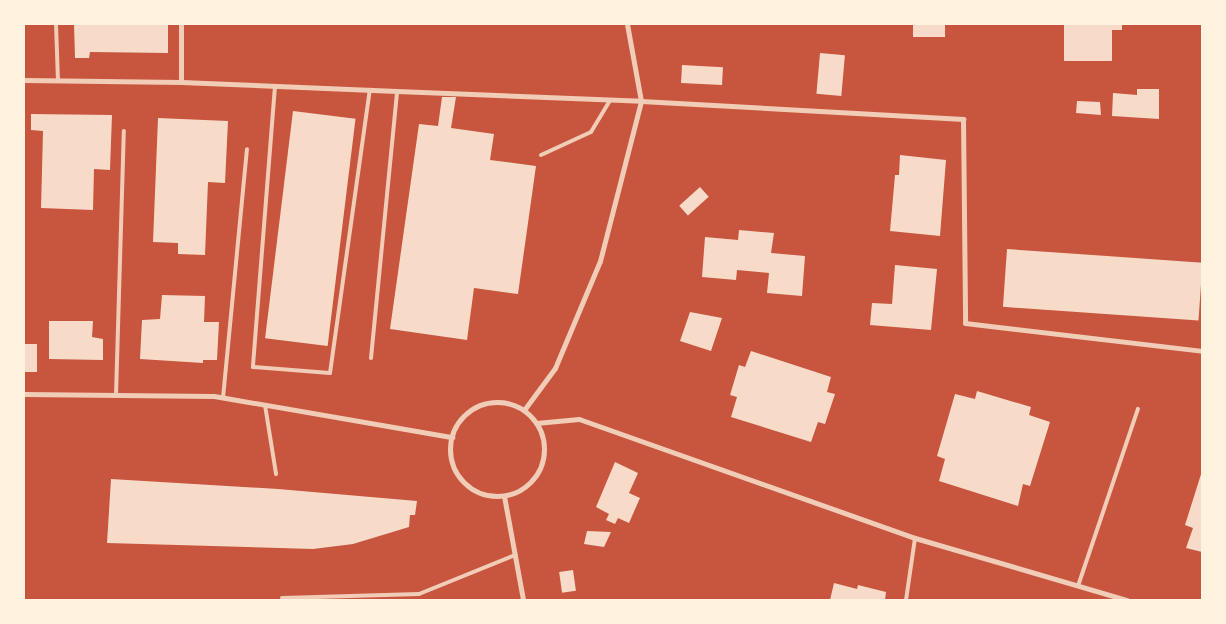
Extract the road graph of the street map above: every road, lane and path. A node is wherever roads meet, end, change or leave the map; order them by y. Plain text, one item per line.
1 (56, 24) edge
2 (182, 24) edge
3 (627, 24) edge
4 (24, 80) edge
5 (58, 81) junction
6 (181, 82) junction
7 (275, 86) junction
8 (370, 90) junction
9 (397, 91) junction
10 (610, 100) junction
11 (641, 101) junction
12 (124, 131) dead end
13 (247, 149) dead end
14 (541, 155) dead end
15 (1202, 351) edge
16 (371, 358) dead end
17 (24, 394) edge
18 (116, 395) junction
19 (223, 398) junction
20 (265, 405) junction
21 (1138, 409) dead end
22 (524, 410) junction
23 (536, 423) junction
24 (452, 437) junction
25 (276, 474) dead end
26 (504, 496) junction
27 (915, 538) junction
28 (514, 555) junction
29 (1078, 586) junction
30 (282, 598) dead end
31 (522, 600) edge
32 (906, 600) edge
33 (1127, 600) edge

1 - 5 lane
2 - 6 street
3 - 11 street
4 - 5 street
5 - 6 street
6 - 7 street
7 - 8 street
7 - 8 lane
8 - 9 street
9 - 10 street
9 - 16 lane
10 - 11 street
10 - 14 lane
11 - 15 street
11 - 22 street
12 - 18 lane
13 - 19 lane
17 - 18 street
18 - 19 street
19 - 20 street
20 - 24 street
20 - 25 lane
21 - 29 lane
22 - 23 street
22 - 24 street
23 - 26 street
23 - 27 street
24 - 26 street
26 - 28 street
27 - 29 street
27 - 32 lane
28 - 30 lane
28 - 31 street
29 - 33 street

